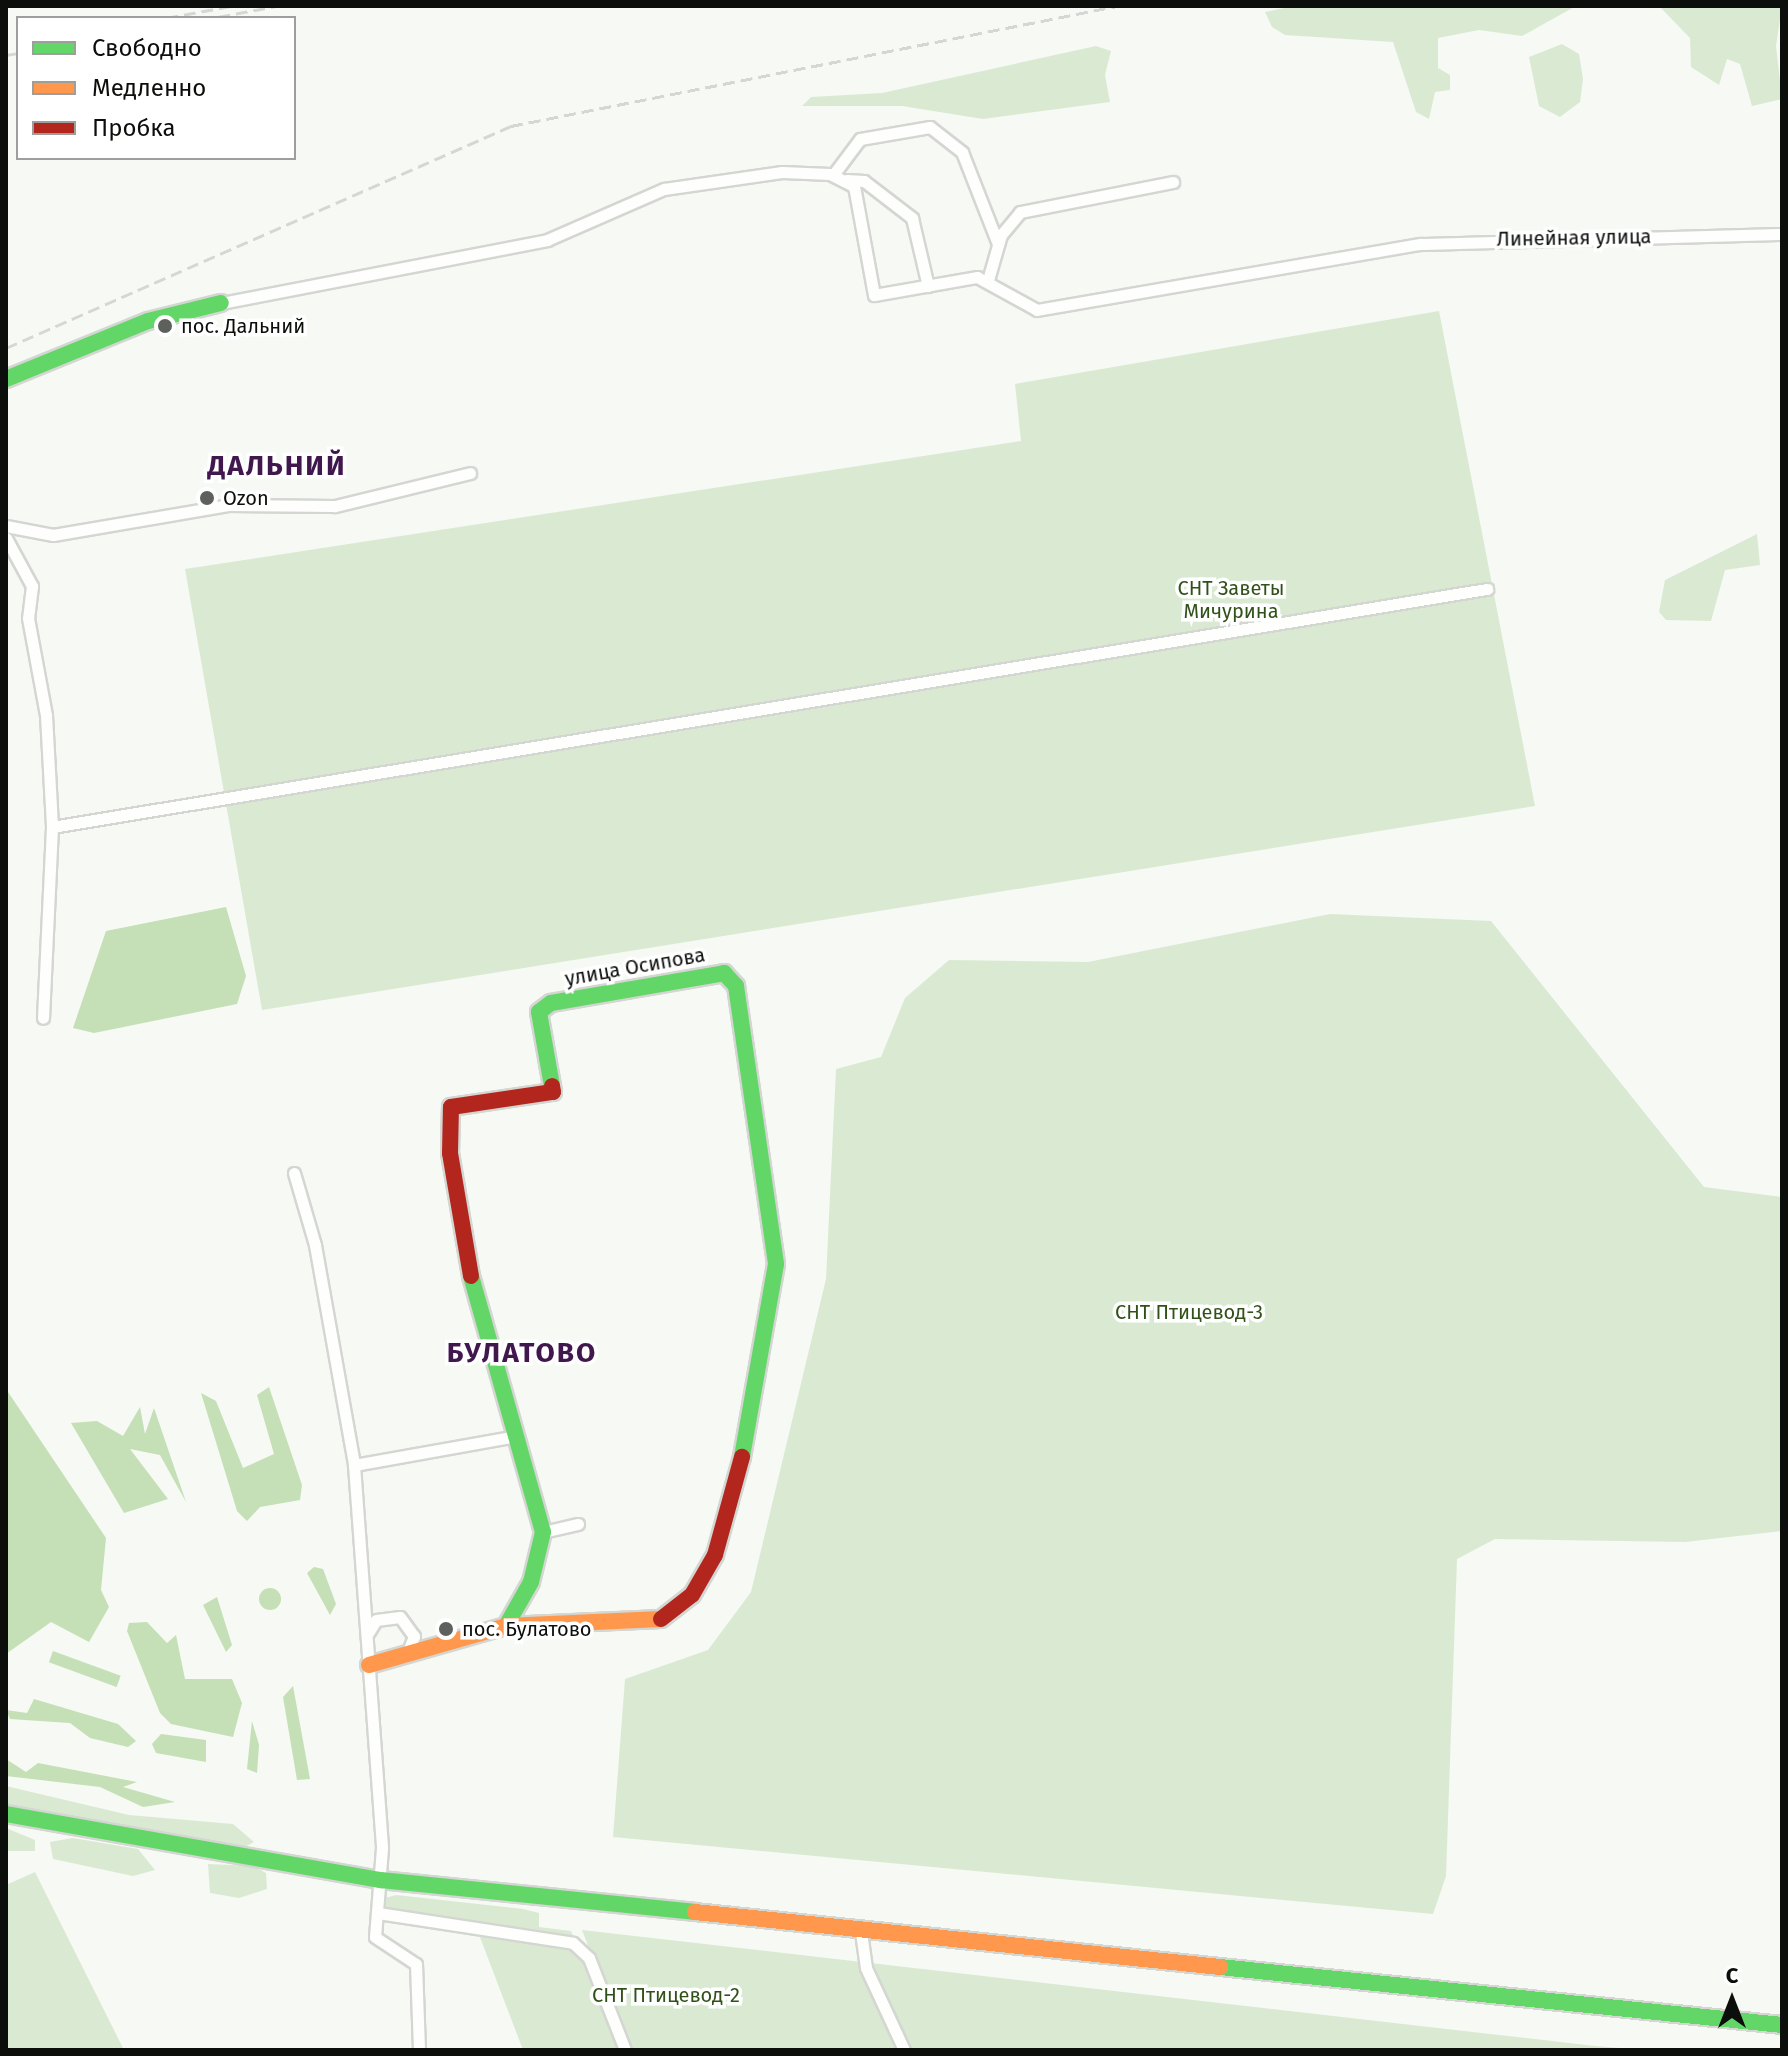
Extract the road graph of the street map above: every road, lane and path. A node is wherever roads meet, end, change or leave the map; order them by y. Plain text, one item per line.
1 (833, 175) junction
2 (847, 180) junction
3 (1173, 182) dead end
4 (1782, 234) edge
5 (998, 244) junction
6 (988, 280) junction
7 (928, 286) junction
8 (221, 303) joint
9 (6, 379) edge
10 (470, 473) dead end
11 (6, 526) edge
12 (6, 538) edge
13 (1487, 589) dead end
14 (52, 827) junction
15 (43, 1018) dead end
16 (294, 1173) dead end
17 (517, 1436) junction
18 (354, 1465) junction
19 (578, 1524) dead end
20 (543, 1532) junction
21 (506, 1626) junction
22 (367, 1634) junction
23 (407, 1654) junction
24 (369, 1665) junction
25 (6, 1814) edge
26 (381, 1880) junction
27 (378, 1913) junction
28 (861, 1932) junction
29 (1782, 2025) edge
30 (419, 2050) edge
31 (625, 2050) edge
32 (904, 2050) edge

1 - 2 street
1 - 5 street
1 - 8 street
2 - 7 street
2 - 7 street
3 - 5 street
4 - 6 street, Линейная улица
5 - 6 street
6 - 7 street
8 - 9 street
10 - 11 street
12 - 14 street
13 - 14 street
14 - 15 street
16 - 18 street
17 - 18 street
17 - 20 street, улица Осипова
17 - 21 street, улица Осипова
18 - 22 street
19 - 20 street
20 - 21 street, улица Осипова
21 - 23 street, улица Осипова
22 - 23 street
22 - 24 street
23 - 24 street, улица Осипова
24 - 26 street
25 - 26 street
26 - 27 street
26 - 28 street
27 - 30 street
27 - 31 street
28 - 29 street
28 - 32 street

